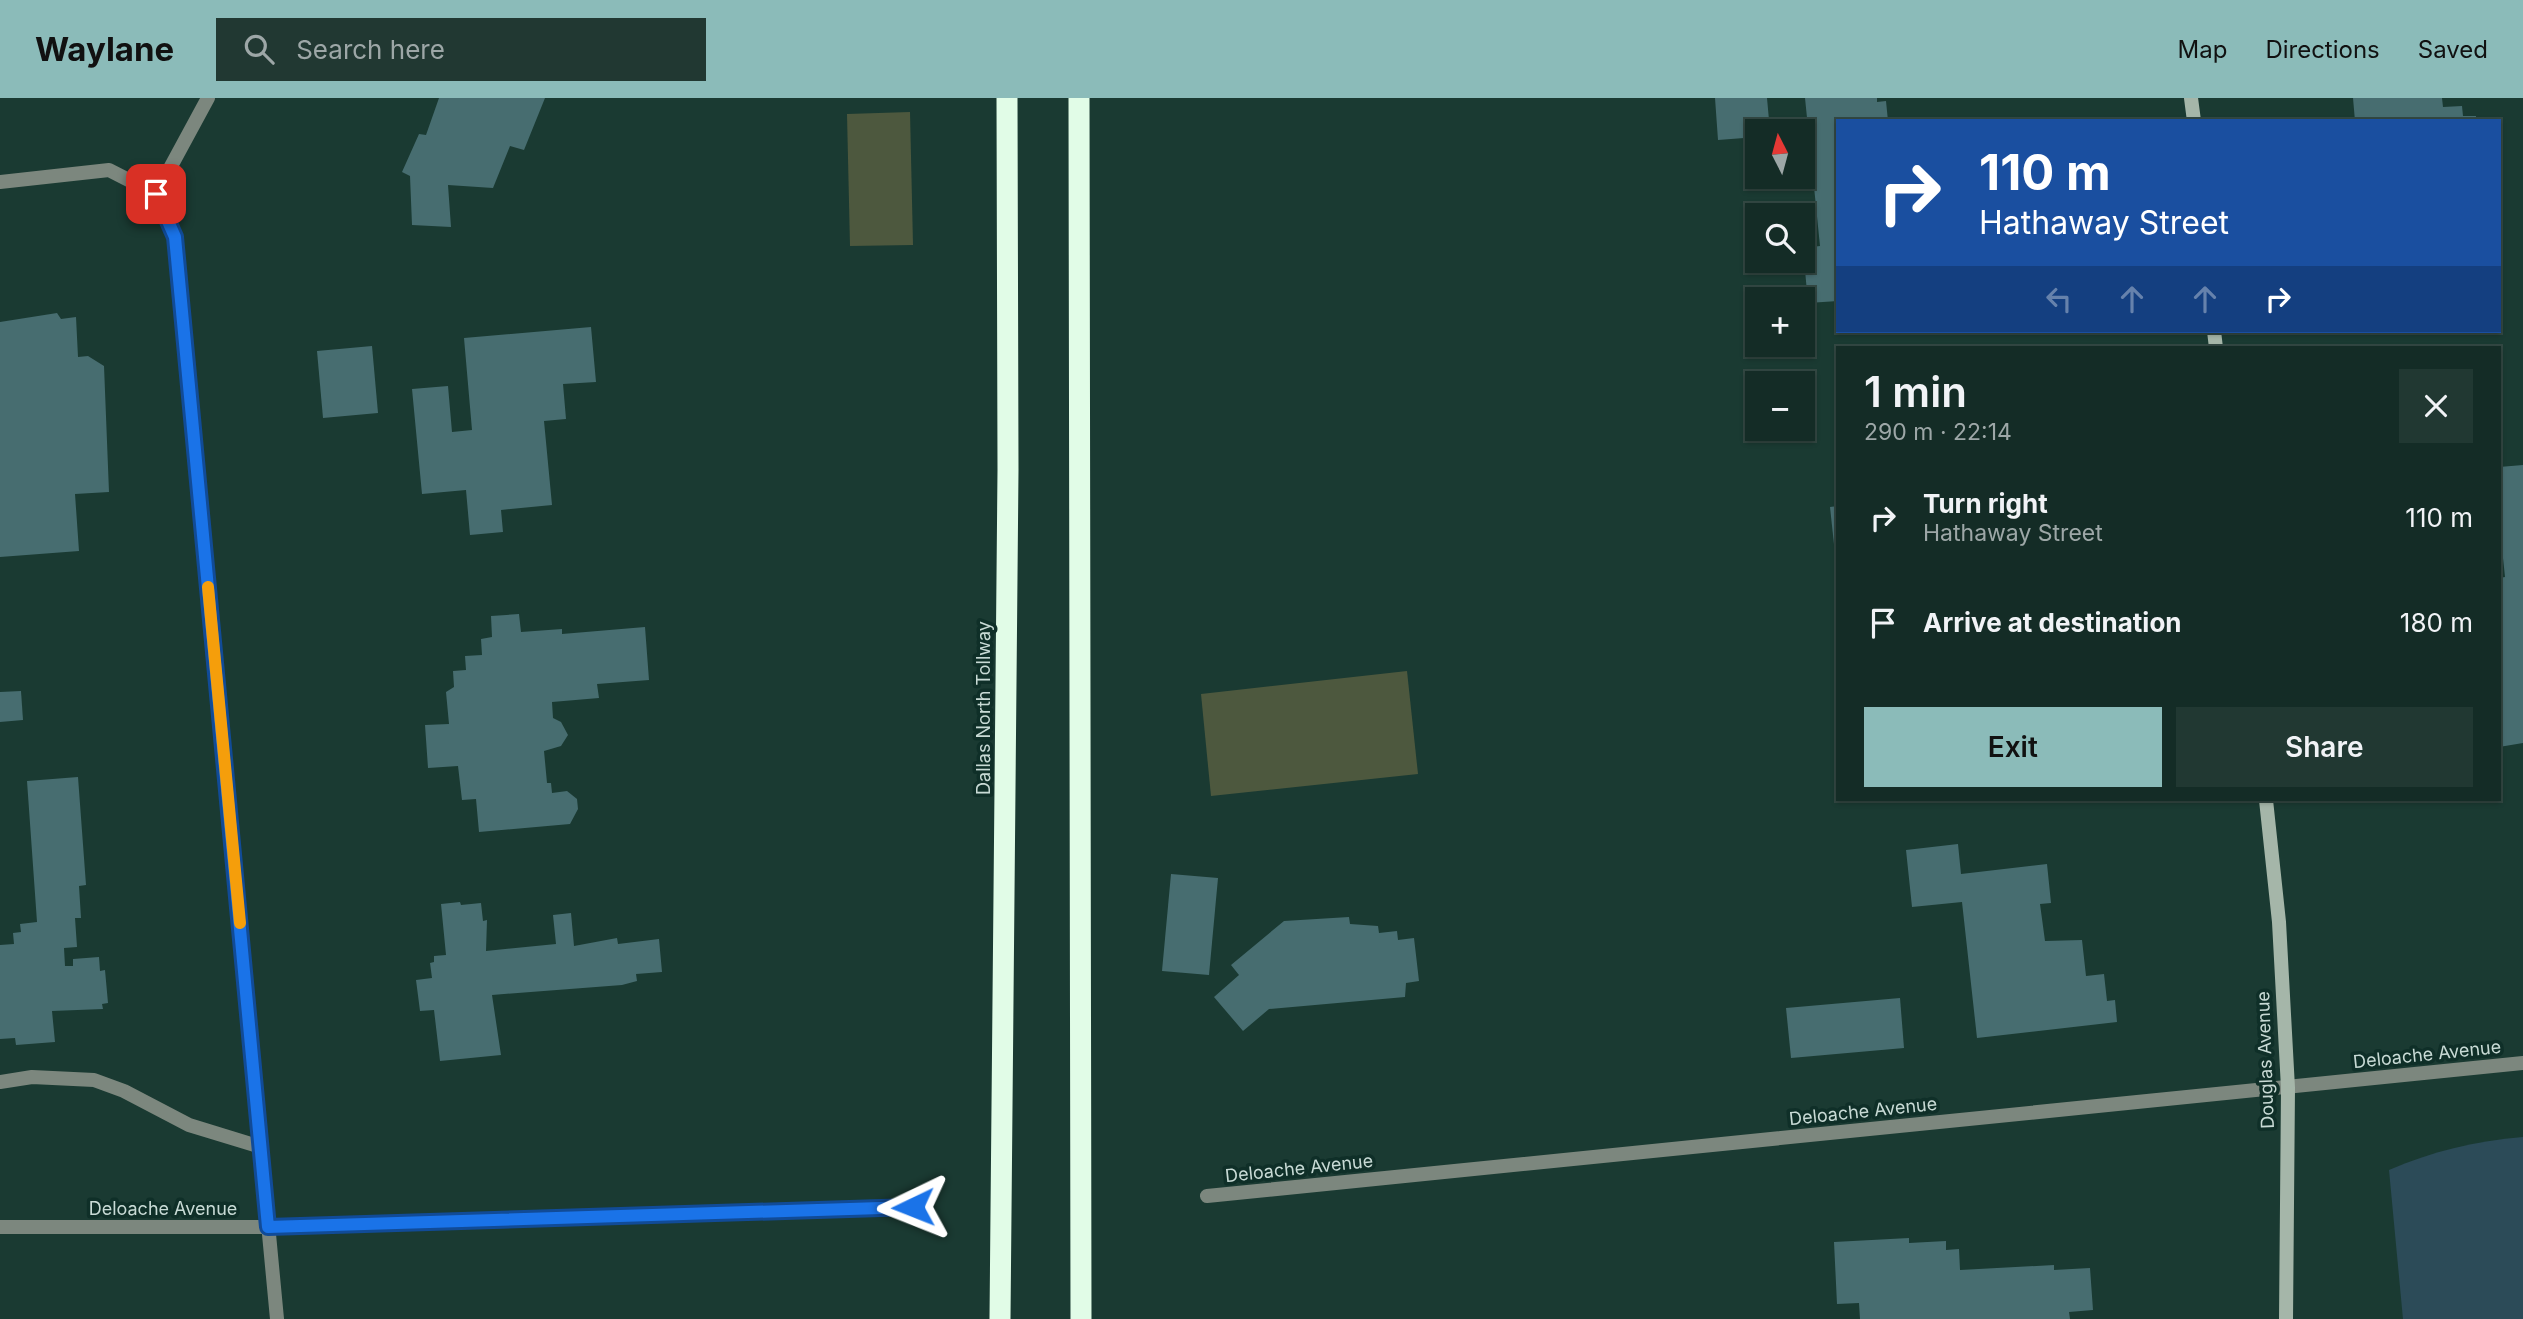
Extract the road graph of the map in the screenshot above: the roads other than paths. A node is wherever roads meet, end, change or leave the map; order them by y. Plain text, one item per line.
1 (208, 98) edge
2 (1007, 98) edge
3 (1079, 98) edge
4 (2191, 98) edge
5 (2194, 119) edge
6 (0, 182) edge
7 (156, 194) junction
8 (2266, 801) edge
9 (2523, 1063) edge
10 (0, 1082) edge
11 (2288, 1088) junction
12 (261, 1147) junction
13 (1207, 1196) dead end
14 (913, 1207) dead end
15 (0, 1227) edge
16 (268, 1227) junction
17 (277, 1319) edge
18 (1000, 1319) edge
19 (1081, 1319) edge
20 (2286, 1319) edge

1 - 7 street
2 - 18 highway, Dallas North Tollway
3 - 19 highway
4 - 5 street
6 - 7 street
7 - 12 street
8 - 11 street, Douglas Avenue
9 - 11 street, Deloache Avenue
10 - 12 street
11 - 13 street, Deloache Avenue
11 - 20 street, Douglas Avenue
12 - 16 street
14 - 16 street, Deloache Avenue
15 - 16 street, Deloache Avenue
16 - 17 street

